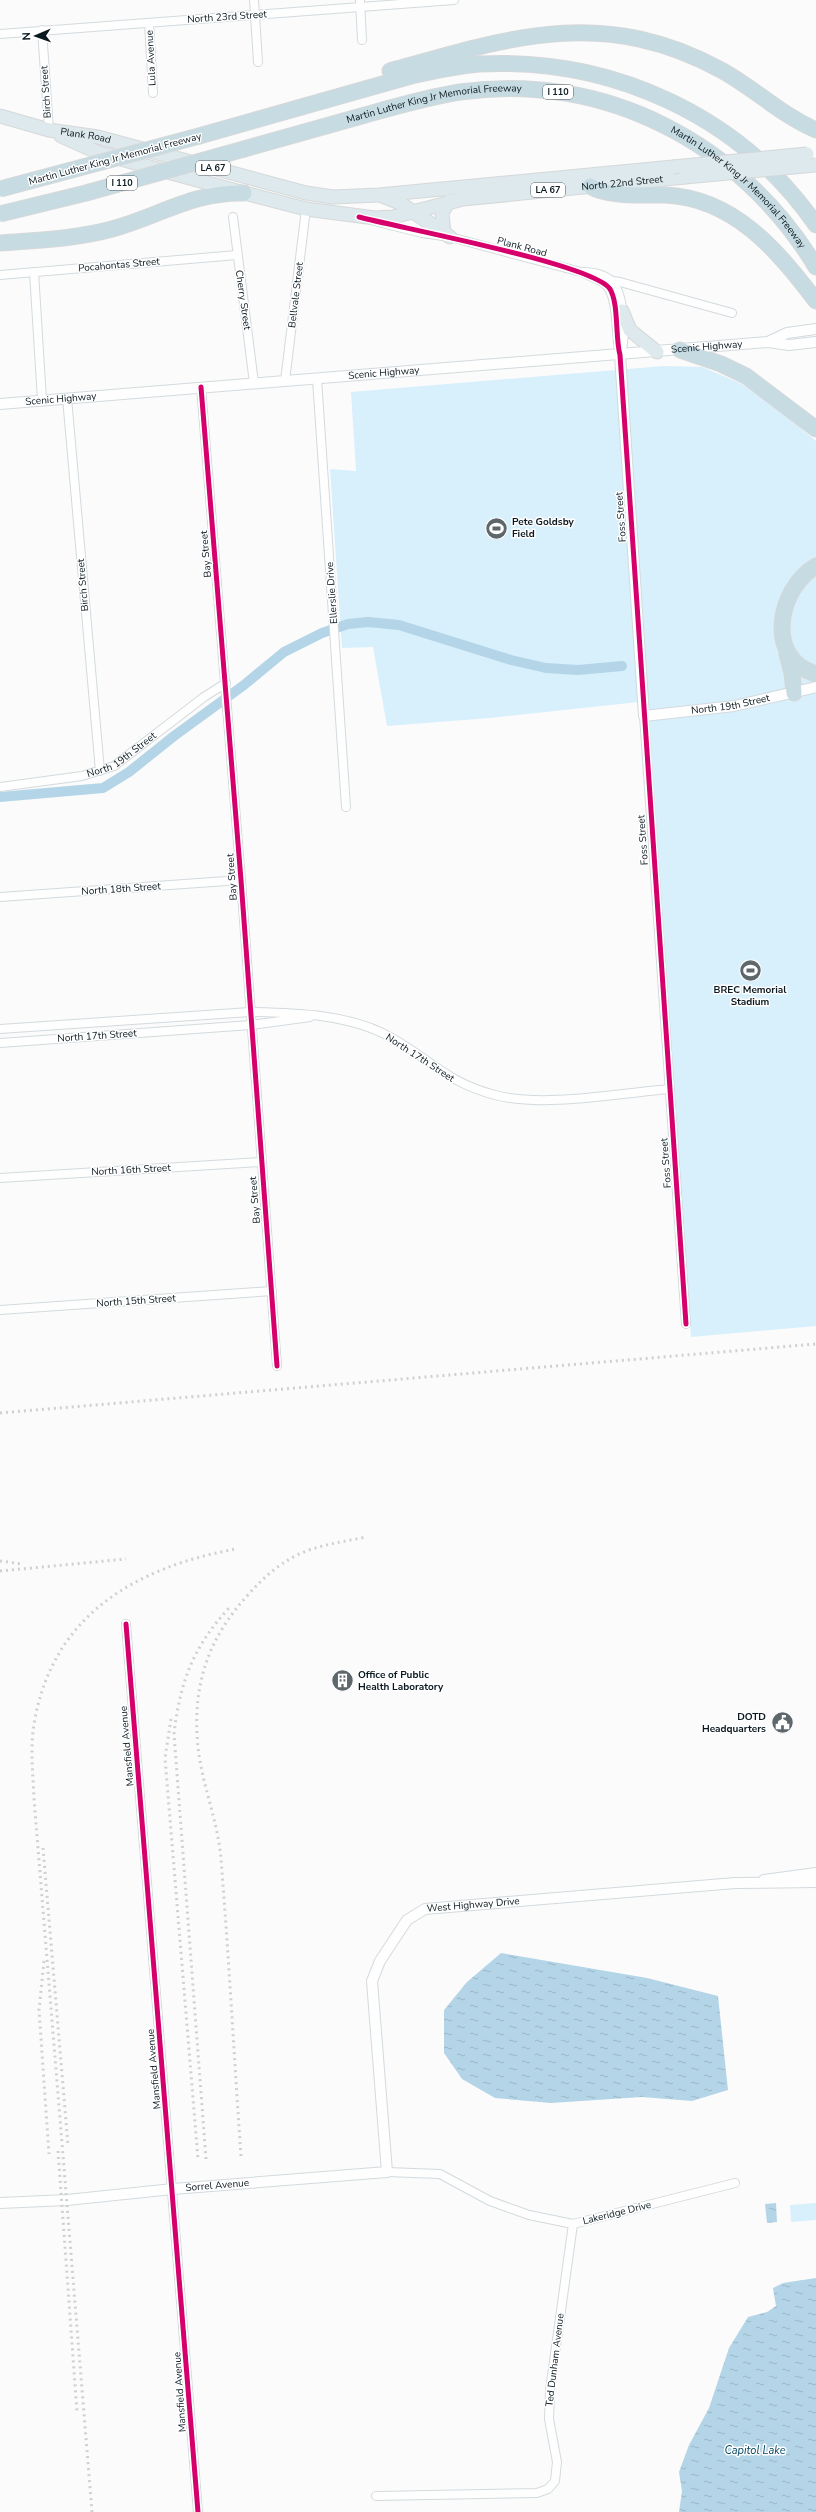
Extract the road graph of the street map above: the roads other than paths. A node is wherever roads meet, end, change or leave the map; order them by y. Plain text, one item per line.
1 (254, 0) edge
2 (454, 0) edge
3 (360, 4) edge
4 (255, 15) junction
5 (149, 23) junction
6 (42, 30) junction
7 (0, 34) edge
8 (362, 40) dead end
9 (258, 62) dead end
10 (153, 93) dead end
11 (296, 109) junction
12 (0, 116) edge
13 (48, 130) junction
14 (816, 130) edge
15 (811, 154) edge
16 (816, 165) edge
17 (590, 186) junction
18 (0, 189) edge
19 (244, 193) junction
20 (379, 195) junction
21 (450, 201) junction
22 (306, 209) junction
23 (412, 211) junction
24 (0, 214) edge
25 (233, 217) dead end
26 (359, 217) junction
27 (816, 225) edge
28 (447, 236) junction
29 (0, 243) edge
30 (237, 255) junction
31 (816, 267) edge
32 (34, 272) junction
33 (581, 272) junction
34 (0, 275) edge
35 (593, 278) junction
36 (613, 281) junction
37 (816, 301) edge
38 (622, 311) junction
39 (732, 313) dead end
40 (816, 329) edge
41 (768, 342) junction
42 (816, 342) edge
43 (680, 350) junction
44 (657, 352) junction
45 (620, 355) junction
46 (317, 379) junction
47 (285, 381) junction
48 (254, 383) junction
49 (200, 387) junction
50 (67, 398) junction
51 (42, 400) junction
52 (0, 404) edge
53 (816, 429) edge
54 (816, 566) edge
55 (784, 644) junction
56 (816, 674) edge
57 (226, 687) junction
58 (816, 687) edge
59 (794, 693) junction
60 (644, 716) junction
61 (100, 772) junction
62 (0, 787) edge
63 (346, 806) dead end
64 (242, 880) junction
65 (0, 897) edge
66 (250, 1012) junction
67 (314, 1017) junction
68 (104, 1022) junction
69 (251, 1025) junction
70 (0, 1029) edge
71 (105, 1036) junction
72 (0, 1043) edge
73 (670, 1089) junction
74 (261, 1162) junction
75 (0, 1178) edge
76 (272, 1291) junction
77 (0, 1310) edge
78 (686, 1324) dead end
79 (277, 1366) dead end
80 (126, 1624) dead end
81 (816, 1873) edge
82 (756, 1881) junction
83 (816, 1882) edge
84 (387, 2172) junction
85 (735, 2184) dead end
86 (173, 2189) junction
87 (0, 2204) edge
88 (573, 2224) junction
89 (376, 2496) dead end
90 (198, 2512) edge

1 - 4 street
2 - 3 street, North 23rd Street
3 - 4 street, North 23rd Street
3 - 8 street
4 - 5 street, North 23rd Street
4 - 9 street
5 - 6 street, North 23rd Street
5 - 10 street, Lula Avenue
6 - 7 street, North 23rd Street
6 - 13 street, Birch Street
11 - 14 highway
11 - 18 highway, Martin Luther King Jr Memorial Freeway / I 110, bridge
11 - 27 highway, Martin Luther King Jr Memorial Freeway / I 110
12 - 13 main road, Plank Road / LA 67
13 - 19 main road, Plank Road / LA 67
13 - 20 main road, Plank Road / LA 67
15 - 20 main road, North 22nd Street / LA 67, bridge
16 - 17 main road, North 22nd Street / LA 67, bridge
17 - 21 main road, North 22nd Street / LA 67
17 - 37 highway
19 - 22 main road, Plank Road / LA 67
19 - 29 highway
20 - 23 main road
21 - 23 main road, North 22nd Street / LA 67
21 - 28 main road
22 - 26 main road, Plank Road / LA 67
22 - 47 street, Bellvale Street
23 - 26 main road, North 22nd Street / LA 67
23 - 28 main road
24 - 31 highway, Martin Luther King Jr Memorial Freeway / I 110, bridge
25 - 30 street, Cherry Street
26 - 28 street, Plank Road
28 - 33 street, Plank Road
30 - 32 street, Pocahontas Street
30 - 48 street, Cherry Street
32 - 34 street, Pocahontas Street
32 - 51 street
33 - 35 street, Plank Road
33 - 36 street, Plank Road
35 - 36 street, Plank Road
35 - 45 street, Plank Road
36 - 38 street
36 - 39 street, Plank Road
38 - 44 main road
38 - 45 street
40 - 41 street, Scenic Highway
41 - 42 street, Scenic Highway
41 - 43 street, Scenic Highway
43 - 44 street, Scenic Highway
43 - 53 highway
44 - 45 street, Scenic Highway
45 - 46 street, Scenic Highway
45 - 60 street, Foss Street
46 - 47 street, Scenic Highway
46 - 63 street, Ellerslie Drive
47 - 48 street, Scenic Highway
48 - 49 street, Scenic Highway
49 - 50 street, Scenic Highway
49 - 57 street, Bay Street
50 - 51 street, Scenic Highway
50 - 61 street, Birch Street
51 - 52 street, Scenic Highway
54 - 55 highway
55 - 56 highway
55 - 59 highway
57 - 61 street, North 19th Street
57 - 64 street, Bay Street
58 - 59 street, North 19th Street
59 - 60 street, North 19th Street
60 - 73 street, Foss Street
61 - 62 street, North 19th Street
64 - 65 street, North 18th Street
64 - 66 street, Bay Street
66 - 67 street, North 17th Street
66 - 68 street, North 17th Street
66 - 69 street, Bay Street
67 - 69 street, North 17th Street
67 - 73 street, North 17th Street
68 - 70 street, North 17th Street
68 - 71 street
69 - 71 street, North 17th Street
69 - 74 street, Bay Street
71 - 72 street, North 17th Street
73 - 78 street, Foss Street
74 - 75 street, North 16th Street
74 - 76 street, Bay Street
76 - 77 street, North 15th Street
76 - 79 street, Bay Street
80 - 86 street, Mansfield Avenue
81 - 82 street, West Highway Drive
82 - 83 street, West Highway Drive
82 - 84 street, West Highway Drive
84 - 86 street, Sorrel Avenue
84 - 88 street, Lakeridge Drive
85 - 88 street, Lakeridge Drive
86 - 87 street, Sorrel Avenue
86 - 90 street, Mansfield Avenue
88 - 89 street, Ted Dunham Avenue

